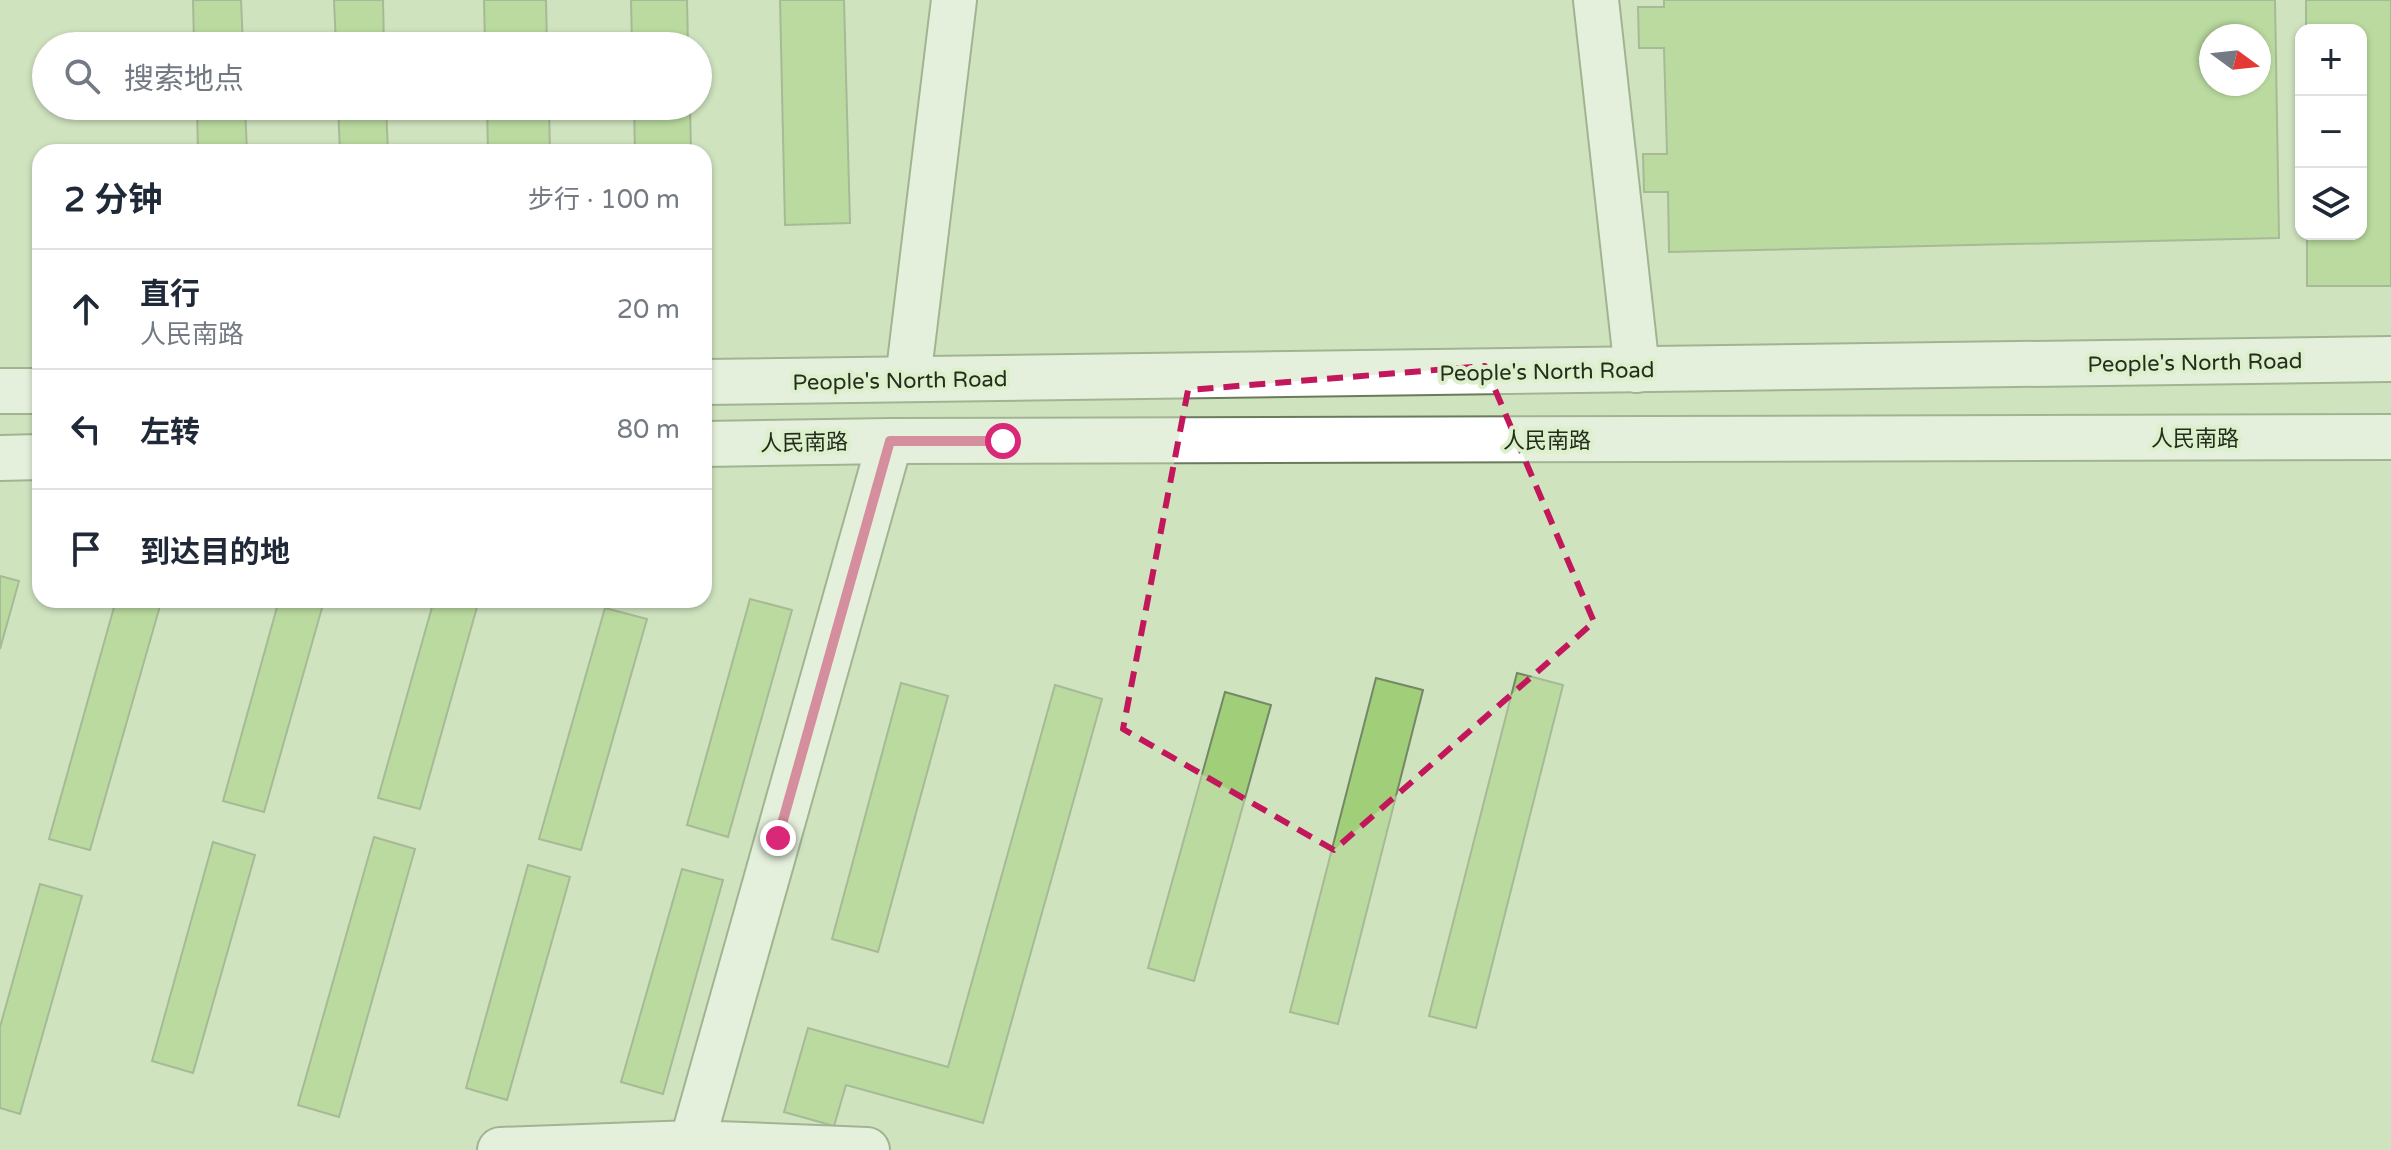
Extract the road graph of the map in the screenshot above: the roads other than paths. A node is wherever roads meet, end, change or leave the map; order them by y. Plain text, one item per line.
1 (954, 0) edge
2 (1596, 0) edge
3 (2391, 359) edge
4 (1637, 370) junction
5 (908, 379) junction
6 (712, 382) edge
7 (0, 391) edge
8 (32, 391) edge
9 (2391, 437) edge
10 (890, 441) junction
11 (712, 444) edge
12 (32, 457) edge
13 (0, 458) edge
14 (691, 1146) edge
15 (500, 1150) edge
16 (867, 1150) edge

1 - 5 main road
2 - 4 main road
3 - 4 main road, People's North Road
4 - 5 main road, People's North Road
5 - 6 main road, People's North Road
7 - 8 main road
9 - 10 main road, 人民南路
10 - 11 main road, 人民南路
10 - 14 main road
12 - 13 main road
14 - 15 main road
14 - 16 main road

